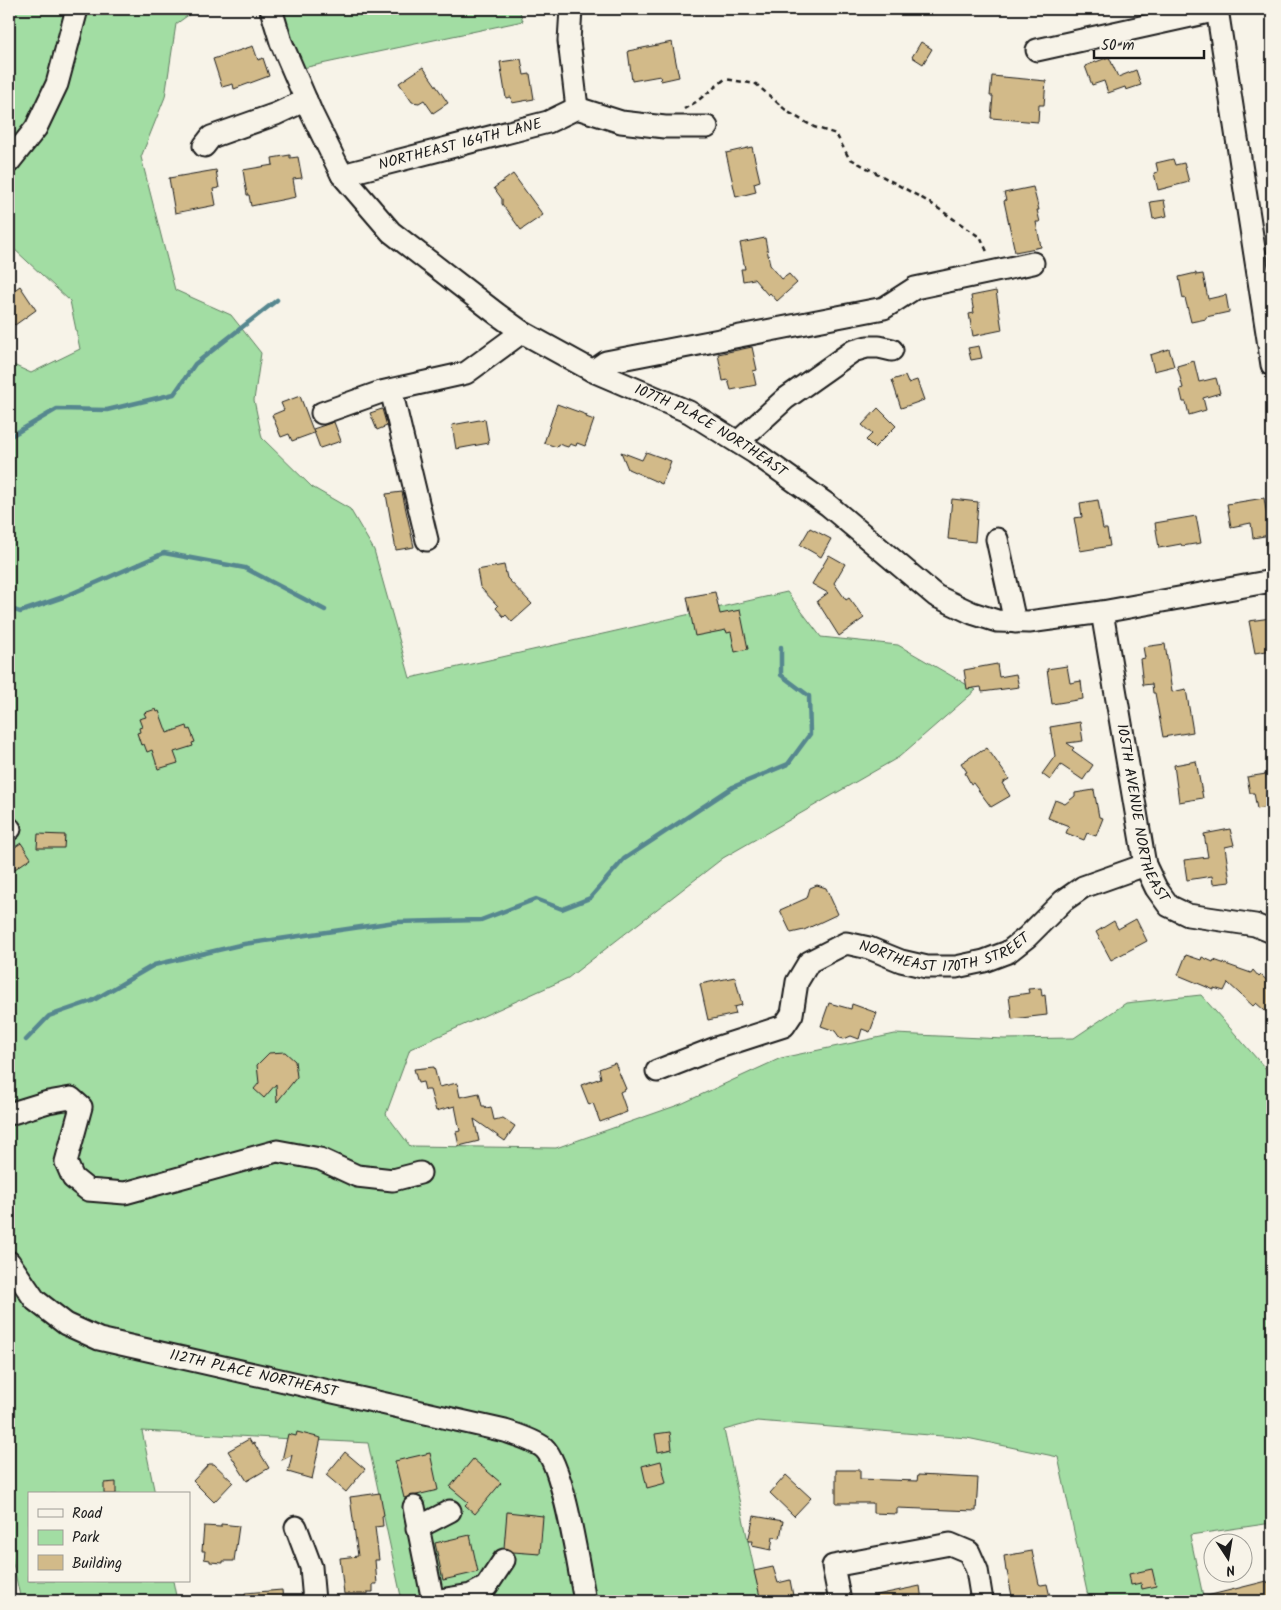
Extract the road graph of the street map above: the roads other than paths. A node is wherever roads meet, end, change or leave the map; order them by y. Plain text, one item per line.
1 (77, 9) edge
2 (271, 9) edge
3 (571, 9) edge
4 (1218, 9) edge
5 (1036, 50) dead end
6 (306, 100) junction
7 (577, 108) junction
8 (707, 127) dead end
9 (204, 146) dead end
10 (9, 162) edge
11 (342, 175) junction
12 (1033, 263) dead end
13 (522, 332) junction
14 (892, 350) dead end
15 (1272, 365) edge
16 (593, 370) junction
17 (391, 390) junction
18 (322, 414) dead end
19 (738, 442) junction
20 (996, 539) dead end
21 (427, 540) dead end
22 (1272, 581) edge
23 (1102, 612) junction
24 (1015, 622) junction
25 (1145, 865) junction
26 (1272, 932) edge
27 (657, 1071) dead end
28 (9, 1114) edge
29 (420, 1172) dead end
30 (9, 1262) edge
31 (450, 1511) dead end
32 (296, 1527) dead end
33 (504, 1560) dead end
34 (314, 1601) edge
35 (433, 1601) edge
36 (585, 1601) edge
37 (840, 1601) edge
38 (982, 1601) edge

1 - 10 street
2 - 6 street, 107TH PLACE NORTHEAST
3 - 7 street
4 - 5 street
4 - 15 street
6 - 9 street
6 - 11 street, 107TH PLACE NORTHEAST
7 - 8 street
7 - 11 street, NORTHEAST 164TH LANE
11 - 13 street, 107TH PLACE NORTHEAST
12 - 16 street
13 - 16 street, 107TH PLACE NORTHEAST
13 - 17 street
14 - 19 street
16 - 19 street, 107TH PLACE NORTHEAST
17 - 18 street
17 - 21 street
19 - 24 street, 107TH PLACE NORTHEAST
20 - 24 street
22 - 23 street, 107TH PLACE NORTHEAST
23 - 24 street, 107TH PLACE NORTHEAST
23 - 25 street, 105TH AVENUE NORTHEAST
25 - 26 street, 105TH AVENUE NORTHEAST
25 - 27 street, NORTHEAST 170TH STREET
28 - 29 street
30 - 36 street, 112TH PLACE NORTHEAST
31 - 35 street
32 - 34 street
33 - 35 street
37 - 38 street

